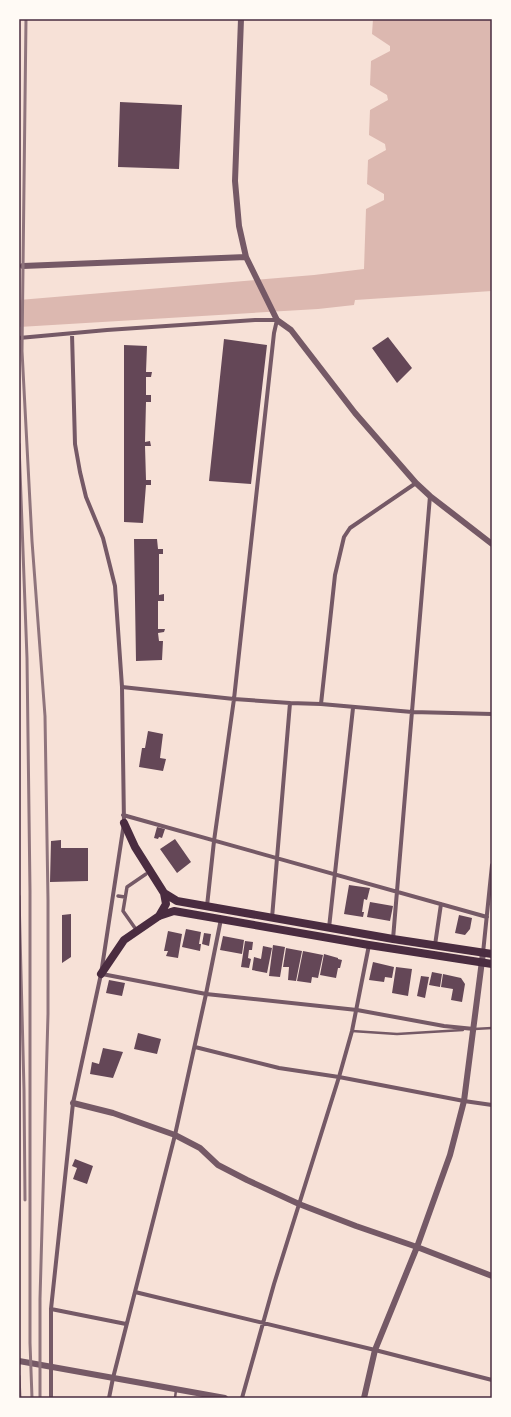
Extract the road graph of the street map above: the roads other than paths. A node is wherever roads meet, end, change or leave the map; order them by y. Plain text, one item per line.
1 (241, 19) edge
2 (246, 257) junction
3 (23, 266) dead end
4 (277, 320) junction
5 (72, 334) junction
6 (19, 338) edge
7 (416, 483) junction
8 (430, 496) junction
9 (492, 544) edge
10 (122, 687) junction
11 (234, 699) junction
12 (290, 703) junction
13 (321, 704) junction
14 (353, 708) junction
15 (412, 712) junction
16 (492, 714) edge
17 (123, 819) junction
18 (214, 841) junction
19 (276, 858) junction
20 (492, 865) edge
21 (146, 874) dead end
22 (334, 875) junction
23 (397, 892) junction
24 (164, 893) junction
25 (118, 896) dead end
26 (125, 897) junction
27 (441, 904) junction
28 (207, 906) junction
29 (159, 916) junction
30 (487, 917) junction
31 (272, 918) junction
32 (221, 919) junction
33 (486, 923) junction
34 (492, 923) edge
35 (135, 928) dead end
36 (329, 928) junction
37 (393, 939) junction
38 (369, 945) junction
39 (434, 945) junction
40 (483, 953) junction
41 (492, 954) edge
42 (483, 963) junction
43 (492, 964) edge
44 (101, 974) junction
45 (206, 994) junction
46 (357, 1010) junction
47 (492, 1028) edge
48 (474, 1029) junction
49 (352, 1031) junction
50 (195, 1047) junction
51 (339, 1078) junction
52 (464, 1101) junction
53 (73, 1103) junction
54 (492, 1105) edge
55 (175, 1135) junction
56 (299, 1204) junction
57 (417, 1247) junction
58 (492, 1276) edge
59 (135, 1292) junction
60 (51, 1309) junction
61 (264, 1323) junction
62 (126, 1324) junction
63 (375, 1350) junction
64 (19, 1361) edge
65 (51, 1368) junction
66 (113, 1378) junction
67 (492, 1380) edge
68 (176, 1389) junction
69 (50, 1398) edge
70 (109, 1398) edge
71 (175, 1398) edge
72 (225, 1398) edge
73 (242, 1398) edge
74 (364, 1398) edge

1 - 2 street
2 - 3 street
2 - 4 street
4 - 5 street
4 - 7 street
4 - 11 street
5 - 6 street
5 - 10 street
7 - 8 street
7 - 13 street
8 - 9 street
8 - 15 street
10 - 11 street
10 - 17 street
11 - 12 street
11 - 18 street
12 - 13 street
12 - 19 street
13 - 14 street
14 - 15 street
14 - 22 street
15 - 16 street
15 - 23 street
17 - 18 street
17 - 24 main road
17 - 44 street
18 - 19 street
18 - 28 street
19 - 22 street
19 - 31 street
20 - 30 street
21 - 26 street
22 - 23 street
22 - 36 street
23 - 27 street
23 - 37 street
24 - 28 main road
24 - 29 main road
25 - 26 street
26 - 35 street
27 - 30 street
27 - 39 street
28 - 31 main road
29 - 32 main road
29 - 44 main road
30 - 33 street
31 - 36 main road
32 - 38 main road
32 - 45 street
33 - 34 street
33 - 40 street
36 - 37 main road
37 - 39 main road
38 - 42 main road
38 - 46 street
39 - 40 main road
40 - 41 main road
40 - 42 street
42 - 43 main road
42 - 48 street
44 - 45 street
44 - 53 street
45 - 46 street
45 - 50 street
46 - 48 street
46 - 49 street
47 - 48 lane
48 - 49 lane
48 - 52 street
49 - 51 street
50 - 51 street
50 - 55 street
51 - 52 street
51 - 56 street
52 - 54 street
52 - 57 street
53 - 55 street
53 - 60 street
55 - 56 street
55 - 59 street
56 - 57 street
56 - 61 street
57 - 58 street
57 - 63 street
59 - 61 street
59 - 62 street
60 - 62 street
60 - 65 street
61 - 63 street
61 - 73 street
62 - 66 street
63 - 67 street
63 - 74 street
64 - 65 street
65 - 66 street
65 - 69 street
66 - 68 street
66 - 70 street
68 - 71 lane
68 - 72 street

